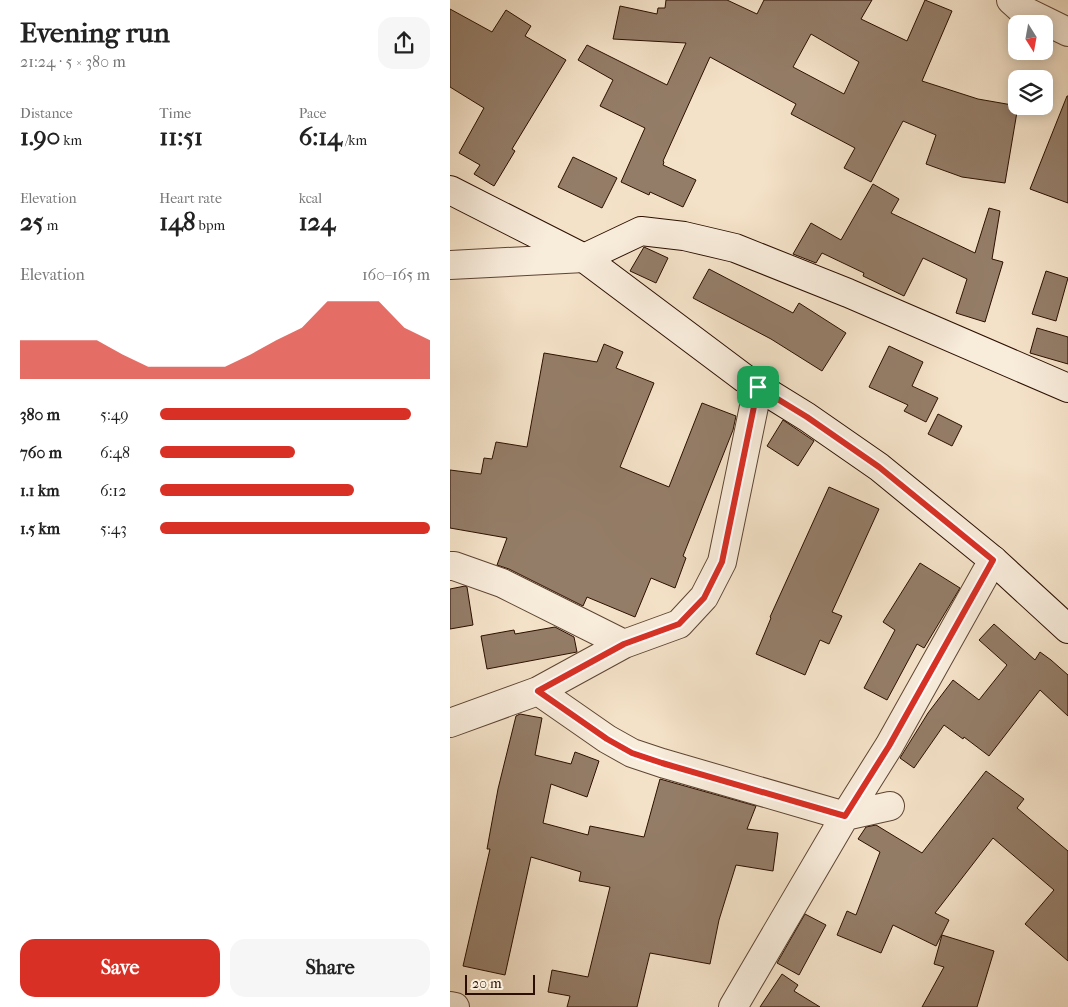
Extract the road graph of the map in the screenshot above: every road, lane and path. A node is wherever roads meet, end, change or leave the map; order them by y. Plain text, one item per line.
1 (1011, 0) edge
2 (1068, 32) edge
3 (450, 190) edge
4 (584, 258) junction
5 (450, 265) edge
6 (758, 387) junction
7 (1068, 388) edge
8 (993, 560) junction
9 (450, 566) edge
10 (1068, 629) edge
11 (624, 644) junction
12 (538, 691) junction
13 (450, 723) edge
14 (890, 806) dead end
15 (845, 816) junction
16 (450, 1006) edge
17 (455, 1007) edge
18 (733, 1007) edge

1 - 2 street
3 - 4 street
4 - 5 street
4 - 6 street
4 - 7 street
6 - 8 street
6 - 11 street
8 - 10 street
8 - 15 street
9 - 11 street
11 - 12 street
12 - 13 street
12 - 15 street
14 - 15 street
15 - 18 street
16 - 17 street

